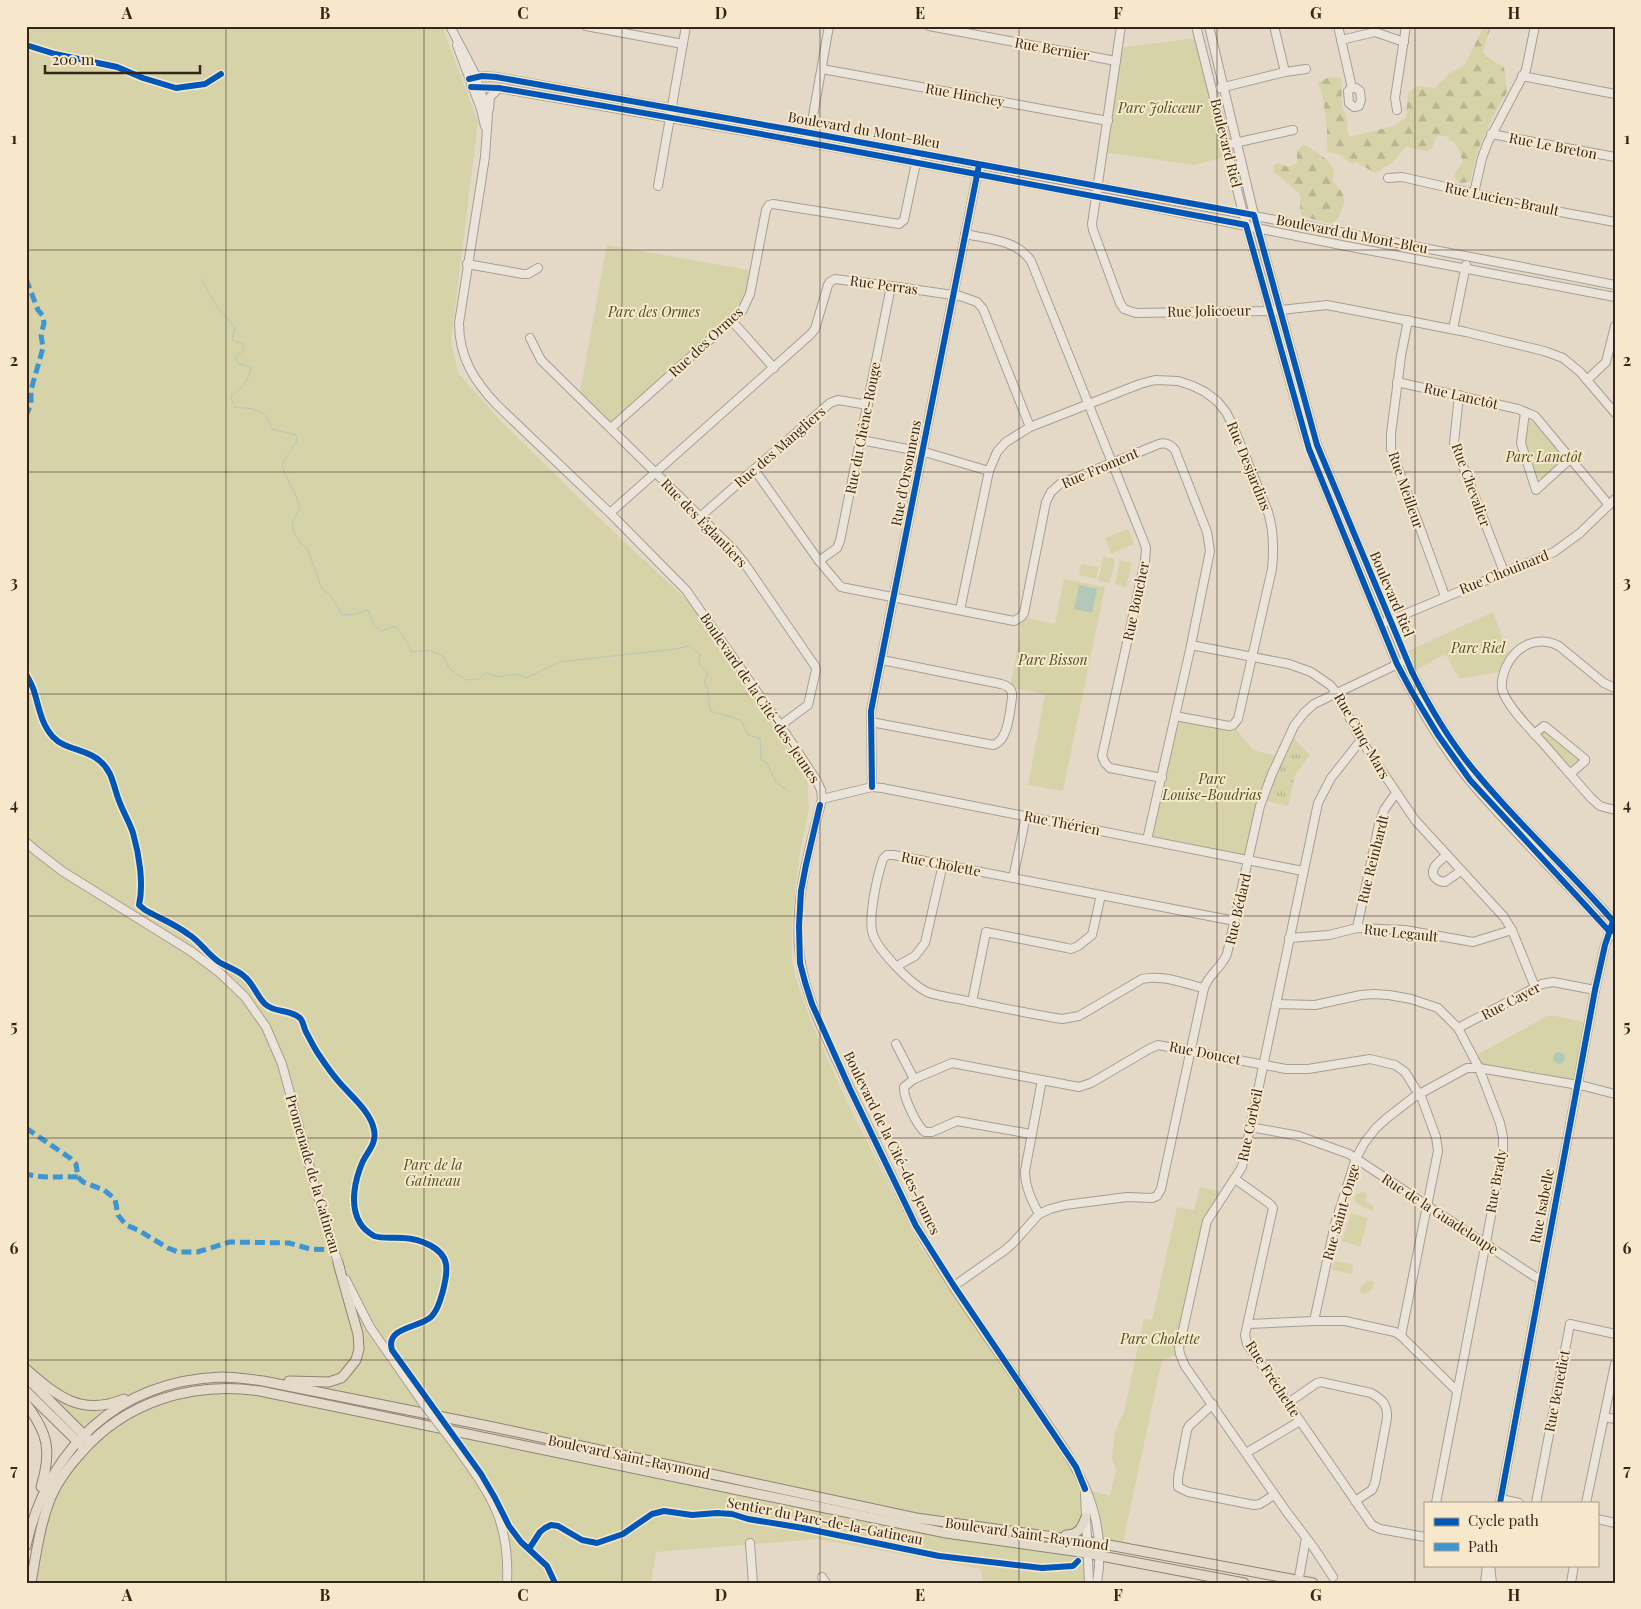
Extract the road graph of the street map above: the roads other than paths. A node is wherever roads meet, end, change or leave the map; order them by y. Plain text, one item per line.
1 (586, 26) edge
2 (686, 26) edge
3 (829, 26) edge
4 (929, 26) edge
5 (1121, 26) edge
6 (1196, 26) edge
7 (1208, 26) edge
8 (1274, 26) edge
9 (1338, 26) edge
10 (1406, 26) edge
11 (1534, 26) edge
12 (622, 29) edge
13 (452, 30) edge
14 (1341, 40) junction
15 (1404, 42) junction
16 (683, 44) junction
17 (1116, 61) junction
18 (822, 69) junction
19 (1306, 69) dead end
20 (1285, 72) junction
21 (1522, 76) junction
22 (474, 82) junction
23 (1223, 87) junction
24 (499, 88) junction
25 (1352, 88) dead end
26 (1213, 89) junction
27 (1615, 94) edge
28 (672, 108) junction
29 (1397, 110) dead end
30 (488, 114) junction
31 (670, 117) junction
32 (1108, 121) junction
33 (1293, 130) dead end
34 (810, 133) junction
35 (1491, 134) junction
36 (487, 136) junction
37 (808, 142) junction
38 (1237, 143) junction
39 (1226, 146) junction
40 (918, 153) junction
41 (1615, 157) edge
42 (916, 162) junction
43 (979, 164) junction
44 (977, 174) junction
45 (1388, 178) dead end
46 (658, 186) dead end
47 (1098, 186) junction
48 (1474, 193) junction
49 (1097, 196) junction
50 (1243, 213) junction
51 (1254, 215) junction
52 (1615, 222) edge
53 (1246, 225) junction
54 (1258, 228) junction
55 (966, 234) junction
56 (1468, 256) junction
57 (467, 264) junction
58 (538, 268) dead end
59 (1465, 268) junction
60 (1615, 285) edge
61 (891, 286) junction
62 (953, 295) junction
63 (1615, 298) edge
64 (1280, 309) junction
65 (1271, 311) junction
66 (1408, 320) junction
67 (732, 321) junction
68 (1615, 326) edge
69 (1453, 329) junction
70 (530, 338) dead end
71 (1613, 343) edge
72 (774, 368) junction
73 (1587, 380) junction
74 (1397, 382) junction
75 (1460, 395) junction
76 (1089, 404) junction
77 (868, 405) junction
78 (1526, 412) junction
79 (1615, 413) edge
80 (1030, 427) junction
81 (611, 428) junction
82 (861, 440) junction
83 (923, 452) junction
84 (1570, 459) junction
85 (1323, 460) junction
86 (1112, 462) junction
87 (1315, 463) junction
88 (754, 469) junction
89 (989, 471) junction
90 (655, 472) junction
91 (1612, 502) edge
92 (610, 513) junction
93 (700, 516) junction
94 (819, 561) junction
95 (1504, 572) junction
96 (1445, 596) junction
97 (894, 598) junction
98 (960, 610) junction
99 (1390, 620) junction
100 (1381, 624) junction
101 (1191, 645) junction
102 (1252, 657) junction
103 (882, 660) junction
104 (1406, 660) junction
105 (1397, 664) junction
106 (1615, 688) edge
107 (1336, 692) junction
108 (1175, 716) junction
109 (871, 722) junction
110 (781, 725) junction
111 (1534, 734) junction
112 (1361, 740) junction
113 (1477, 774) junction
114 (1570, 774) junction
115 (1162, 778) junction
116 (1470, 780) junction
117 (872, 787) junction
118 (1396, 793) junction
119 (822, 799) junction
120 (1615, 810) edge
121 (1026, 816) junction
122 (1147, 840) junction
123 (26, 842) edge
124 (1446, 855) junction
125 (1248, 860) junction
126 (943, 864) junction
127 (1303, 871) junction
128 (1461, 871) junction
129 (1013, 878) junction
130 (1101, 895) junction
131 (1614, 920) edge
132 (1235, 921) junction
133 (1357, 928) junction
134 (1512, 930) junction
135 (1612, 935) edge
136 (1289, 938) junction
137 (897, 966) junction
138 (1535, 987) junction
139 (1204, 988) junction
140 (1595, 990) junction
141 (972, 1002) junction
142 (1276, 1004) junction
143 (1458, 1028) junction
144 (896, 1044) dead end
145 (1190, 1050) junction
146 (1263, 1064) junction
147 (1479, 1068) junction
148 (914, 1079) junction
149 (1042, 1080) junction
150 (1578, 1085) junction
151 (1419, 1093) junction
152 (1615, 1094) edge
153 (1250, 1127) junction
154 (1031, 1134) junction
155 (1356, 1158) junction
156 (1235, 1179) junction
157 (1427, 1206) junction
158 (1039, 1214) junction
159 (1485, 1243) junction
160 (338, 1263) junction
161 (1541, 1279) junction
162 (954, 1286) junction
163 (1314, 1321) junction
164 (1248, 1324) junction
165 (1615, 1334) edge
166 (1401, 1336) junction
167 (1615, 1364) edge
168 (26, 1369) edge
169 (26, 1377) edge
170 (237, 1378) junction
171 (26, 1391) edge
172 (150, 1391) junction
173 (1457, 1391) junction
174 (1288, 1403) junction
175 (26, 1404) edge
176 (1213, 1404) junction
177 (1604, 1417) junction
178 (1615, 1419) edge
179 (1300, 1422) junction
180 (81, 1438) junction
181 (88, 1445) junction
182 (1246, 1452) junction
183 (1085, 1489) junction
184 (1274, 1495) junction
185 (1355, 1501) junction
186 (1500, 1501) edge
187 (1436, 1502) edge
188 (1536, 1502) edge
189 (1586, 1502) edge
190 (1086, 1517) junction
191 (1598, 1519) edge
192 (1615, 1523) edge
193 (30, 1529) junction
194 (1053, 1536) junction
195 (1424, 1537) edge
196 (1306, 1538) junction
197 (1088, 1542) junction
198 (750, 1543) dead end
199 (1098, 1543) junction
200 (26, 1546) edge
201 (1088, 1553) junction
202 (1099, 1556) junction
203 (1489, 1566) edge
204 (1489, 1566) edge
205 (1574, 1566) edge
206 (1333, 1577) dead end
207 (1297, 1582) edge
208 (31, 1583) edge
209 (507, 1583) edge
210 (753, 1583) edge
211 (1089, 1583) edge
212 (1097, 1583) edge
213 (1244, 1583) edge
214 (1313, 1583) edge
215 (1485, 1583) edge
216 (1492, 1583) edge
217 (1571, 1583) edge

1 - 12 street
2 - 16 street
3 - 18 street
4 - 17 street, Rue Bernier
5 - 17 street, Rue Jolicoeur
6 - 26 street, Boulevard Riel
7 - 23 street, Boulevard Riel
8 - 20 street
9 - 14 street
10 - 15 street
11 - 21 street
12 - 16 street
13 - 22 street, Boulevard de la Cité-des-Jeunes
14 - 15 street
14 - 25 street
15 - 29 street
16 - 28 street
17 - 32 street, Rue Jolicoeur
18 - 32 street, Rue Hinchey
18 - 34 street
19 - 20 street
20 - 23 street
21 - 27 street
21 - 35 street
22 - 24 street, Boulevard du Mont-Bleu
22 - 28 street, Boulevard du Mont-Bleu
22 - 30 street, Boulevard de la Cité-des-Jeunes
22 - 36 street, Boulevard de la Cité-des-Jeunes
23 - 26 street
23 - 38 street, Boulevard Riel
24 - 30 street
24 - 31 street, Boulevard du Mont-Bleu
26 - 39 street, Boulevard Riel
28 - 31 street
28 - 34 street, Boulevard du Mont-Bleu
30 - 36 street, Boulevard de la Cité-des-Jeunes
31 - 37 street, Boulevard du Mont-Bleu
31 - 46 street
32 - 47 street, Rue Jolicoeur
33 - 38 street
34 - 37 street
34 - 40 street, Boulevard du Mont-Bleu
35 - 41 street, Rue Le Breton
35 - 48 street
36 - 57 street, Boulevard de la Cité-des-Jeunes
37 - 42 street, Boulevard du Mont-Bleu
38 - 39 street
38 - 51 street, Boulevard Riel
39 - 50 street, Boulevard Riel
40 - 42 street
40 - 43 street, Boulevard du Mont-Bleu
42 - 44 street, Boulevard du Mont-Bleu
42 - 67 street, Rue des Ormes
43 - 44 street, Rue d'Orsonnens
43 - 47 street, Boulevard du Mont-Bleu
44 - 49 street, Boulevard du Mont-Bleu
44 - 55 street, Rue d'Orsonnens
45 - 48 street, Rue Lucien-Brault
47 - 49 street, Rue Jolicoeur
47 - 50 street, Boulevard du Mont-Bleu
48 - 52 street, Rue Lucien-Brault
49 - 53 street, Boulevard du Mont-Bleu
49 - 65 street, Rue Jolicoeur
50 - 51 street, Boulevard du Mont-Bleu
50 - 53 street, Boulevard Riel
51 - 54 street, Boulevard Riel
51 - 56 street, Boulevard du Mont-Bleu
53 - 54 street, Boulevard du Mont-Bleu
53 - 65 street, Boulevard Riel
54 - 59 street, Boulevard du Mont-Bleu
54 - 64 street, Boulevard Riel
55 - 62 street, Rue d'Orsonnens
55 - 76 street, Rue Boucher
56 - 59 street
56 - 60 street, Boulevard du Mont-Bleu
57 - 58 street
57 - 92 street, Boulevard de la Cité-des-Jeunes
59 - 63 street, Boulevard du Mont-Bleu
59 - 69 street
61 - 62 street, Rue Perras
61 - 72 street, Rue Perras
61 - 77 street, Rue du Chêne-Rouge
62 - 80 street, Rue Perras
62 - 83 street, Rue d'Orsonnens
64 - 65 street, Rue Jolicoeur
64 - 66 street, Rue Jolicoeur
64 - 85 street, Boulevard Riel
65 - 87 street, Boulevard Riel
66 - 69 street, Rue Jolicoeur
66 - 74 street, Rue Meilleur
67 - 72 street
67 - 81 street, Rue des Ormes
68 - 71 street
69 - 73 street, Rue Jolicoeur
70 - 81 street, Rue des Églantiers
71 - 73 street
72 - 90 street, Rue Perras
73 - 79 street, Rue Jolicoeur
74 - 75 street, Rue Lanctôt
74 - 96 street, Rue Meilleur
75 - 78 street, Rue Lanctôt
75 - 95 street, Rue Chevalier
76 - 80 street, Rue Desjardins
76 - 86 street, Rue Boucher
76 - 102 street, Rue Desjardins
77 - 82 street, Rue du Chêne-Rouge
77 - 88 street, Rue des Mangliers
78 - 84 street, Rue Lanctôt
78 - 84 street
80 - 89 street, Rue Desjardins
81 - 90 street, Rue des Églantiers
82 - 83 street
82 - 94 street, Rue du Chêne-Rouge
83 - 89 street
83 - 97 street, Rue d'Orsonnens
84 - 91 street, Rue Lanctôt
85 - 87 street
85 - 99 street, Boulevard Riel
86 - 98 street, Rue Froment
86 - 101 street, Rue Froment
86 - 115 street, Rue Boucher
87 - 100 street, Boulevard Riel
88 - 93 street, Rue des Mangliers
88 - 94 street, Rue Froment
89 - 98 street, Rue Desjardins
90 - 92 street, Rue Perras
90 - 93 street, Rue des Églantiers
91 - 95 street, Rue Chouinard
92 - 110 street, Boulevard de la Cité-des-Jeunes
93 - 110 street, Rue des Églantiers
94 - 97 street, Rue Froment
95 - 96 street, Rue Chouinard
96 - 99 street, Rue Chouinard
97 - 98 street, Rue Froment
97 - 103 street, Rue d'Orsonnens
99 - 100 street, Rue Chouinard
99 - 104 street, Boulevard Riel
100 - 105 street, Boulevard Riel
101 - 102 street, Rue Cinq-Mars
101 - 108 street, Rue Froment
102 - 107 street, Rue Cinq-Mars
102 - 108 street, Rue Desjardins
103 - 109 street, Rue d'Orsonnens
103 - 109 street
104 - 105 street, Rue Bédard
104 - 113 street, Boulevard Riel
105 - 107 street, Rue Bédard
105 - 116 street, Boulevard Riel
106 - 111 street
107 - 112 street, Rue Cinq-Mars
107 - 125 street, Rue Bédard
108 - 115 street, Rue Froment
109 - 117 street, Rue d'Orsonnens
110 - 119 street, Boulevard de la Cité-des-Jeunes
111 - 114 street
111 - 114 street
112 - 118 street, Rue Cinq-Mars
112 - 127 street, Rue Corbeil
113 - 116 street
113 - 131 street, Boulevard Riel
114 - 120 street
115 - 122 street, Rue Froment
116 - 135 street, Boulevard Riel
117 - 119 street, Rue Thérien
117 - 121 street, Rue Thérien
118 - 124 street, Rue Cinq-Mars
118 - 133 street, Rue Reinhardt
119 - 162 street, Boulevard de la Cité-des-Jeunes
121 - 122 street, Rue Thérien
121 - 129 street
122 - 125 street, Rue Thérien
123 - 160 street, Promenade de la Gatineau
124 - 128 street, Rue Cinq-Mars
124 - 128 street
125 - 127 street, Rue Thérien
125 - 132 street, Rue Bédard
126 - 129 street, Rue Cholette
126 - 137 street
126 - 137 street, Rue Cholette
127 - 136 street, Rue Corbeil
128 - 134 street, Rue Cinq-Mars
129 - 130 street, Rue Cholette
130 - 132 street, Rue Cholette
130 - 141 street
131 - 135 street, Rue Isabelle
132 - 139 street, Rue Bédard
133 - 134 street, Rue Legault
133 - 136 street, Rue Legault
134 - 138 street, Rue Cinq-Mars
135 - 140 street, Rue Isabelle
136 - 142 street, Rue Corbeil
137 - 141 street, Rue Cholette
138 - 140 street, Rue Cayer
138 - 143 street, Rue Cayer
139 - 141 street, Rue Cholette
139 - 145 street, Rue Bédard
140 - 150 street, Rue Isabelle
142 - 143 street, Rue Brady
142 - 146 street, Rue Corbeil
143 - 147 street, Rue Brady
144 - 148 street
145 - 146 street, Rue Doucet
145 - 149 street, Rue Doucet
145 - 158 street, Rue Bédard
146 - 151 street, Rue Doucet
146 - 153 street, Rue Corbeil
147 - 150 street, Rue Saint-Onge
147 - 151 street, Rue Saint-Onge
147 - 159 street, Rue Brady
148 - 149 street, Rue Doucet
148 - 154 street
149 - 154 street
150 - 152 street, Rue Saint-Onge
150 - 161 street, Rue Isabelle
151 - 155 street, Rue Saint-Onge
151 - 157 street, Rue Doucet
153 - 155 street, Rue de la Guadeloupe
153 - 156 street, Rue Corbeil
154 - 158 street
155 - 157 street, Rue de la Guadeloupe
155 - 163 street, Rue Saint-Onge
156 - 164 street, Rue Fréchette
156 - 176 street, Rue Corbeil
157 - 159 street, Rue de la Guadeloupe
157 - 166 street, Rue Doucet
158 - 162 street, Rue Bédard
159 - 161 street, Rue de la Guadeloupe
159 - 173 street, Rue Brady
160 - 170 main road
160 - 209 street, Promenade de la Gatineau, bridge
161 - 186 street, Rue Isabelle
162 - 183 street, Boulevard de la Cité-des-Jeunes
163 - 164 street
163 - 166 street
164 - 174 street, Rue Fréchette
165 - 188 street, Rue Benedict
166 - 173 street
167 - 177 street
168 - 172 main road
169 - 180 main road
170 - 172 main road, Boulevard Saint-Raymond
170 - 194 main road, Boulevard Saint-Raymond
171 - 180 main road
172 - 180 main road, Boulevard Saint-Raymond
173 - 187 street, Rue Brady
174 - 179 street, Rue Fréchette
174 - 185 street
175 - 193 main road
176 - 182 street, Rue Corbeil
176 - 184 street
177 - 178 street
177 - 189 street
179 - 182 street
179 - 185 street, Rue Fréchette
180 - 181 main road
180 - 193 main road, Boulevard Saint-Raymond
181 - 201 main road, Boulevard Saint-Raymond
181 - 208 main road, Boulevard Saint-Raymond
182 - 184 street, Rue Corbeil
183 - 190 street, Boulevard de la Cité-des-Jeunes
183 - 199 street, Boulevard de la Cité-des-Jeunes
184 - 196 street, Rue Corbeil
185 - 195 street, Rue Fréchette
190 - 194 main road
190 - 197 street, Boulevard de la Cité-des-Jeunes
191 - 192 street
193 - 200 main road, Boulevard Saint-Raymond
194 - 197 main road, Boulevard Saint-Raymond
196 - 206 street, Rue Corbeil
196 - 207 street
197 - 199 main road, Boulevard Saint-Raymond
197 - 201 street, Boulevard de la Cité-des-Jeunes
198 - 210 street
199 - 202 street, Boulevard de la Cité-des-Jeunes
199 - 207 main road, Boulevard Saint-Raymond
201 - 202 main road, Boulevard Saint-Raymond
201 - 211 street, Boulevard de la Cité-des-Jeunes
202 - 212 street, Boulevard de la Cité-des-Jeunes
202 - 213 main road, Boulevard Saint-Raymond
203 - 215 street
204 - 216 street
205 - 217 street
207 - 214 main road, Boulevard Saint-Raymond

